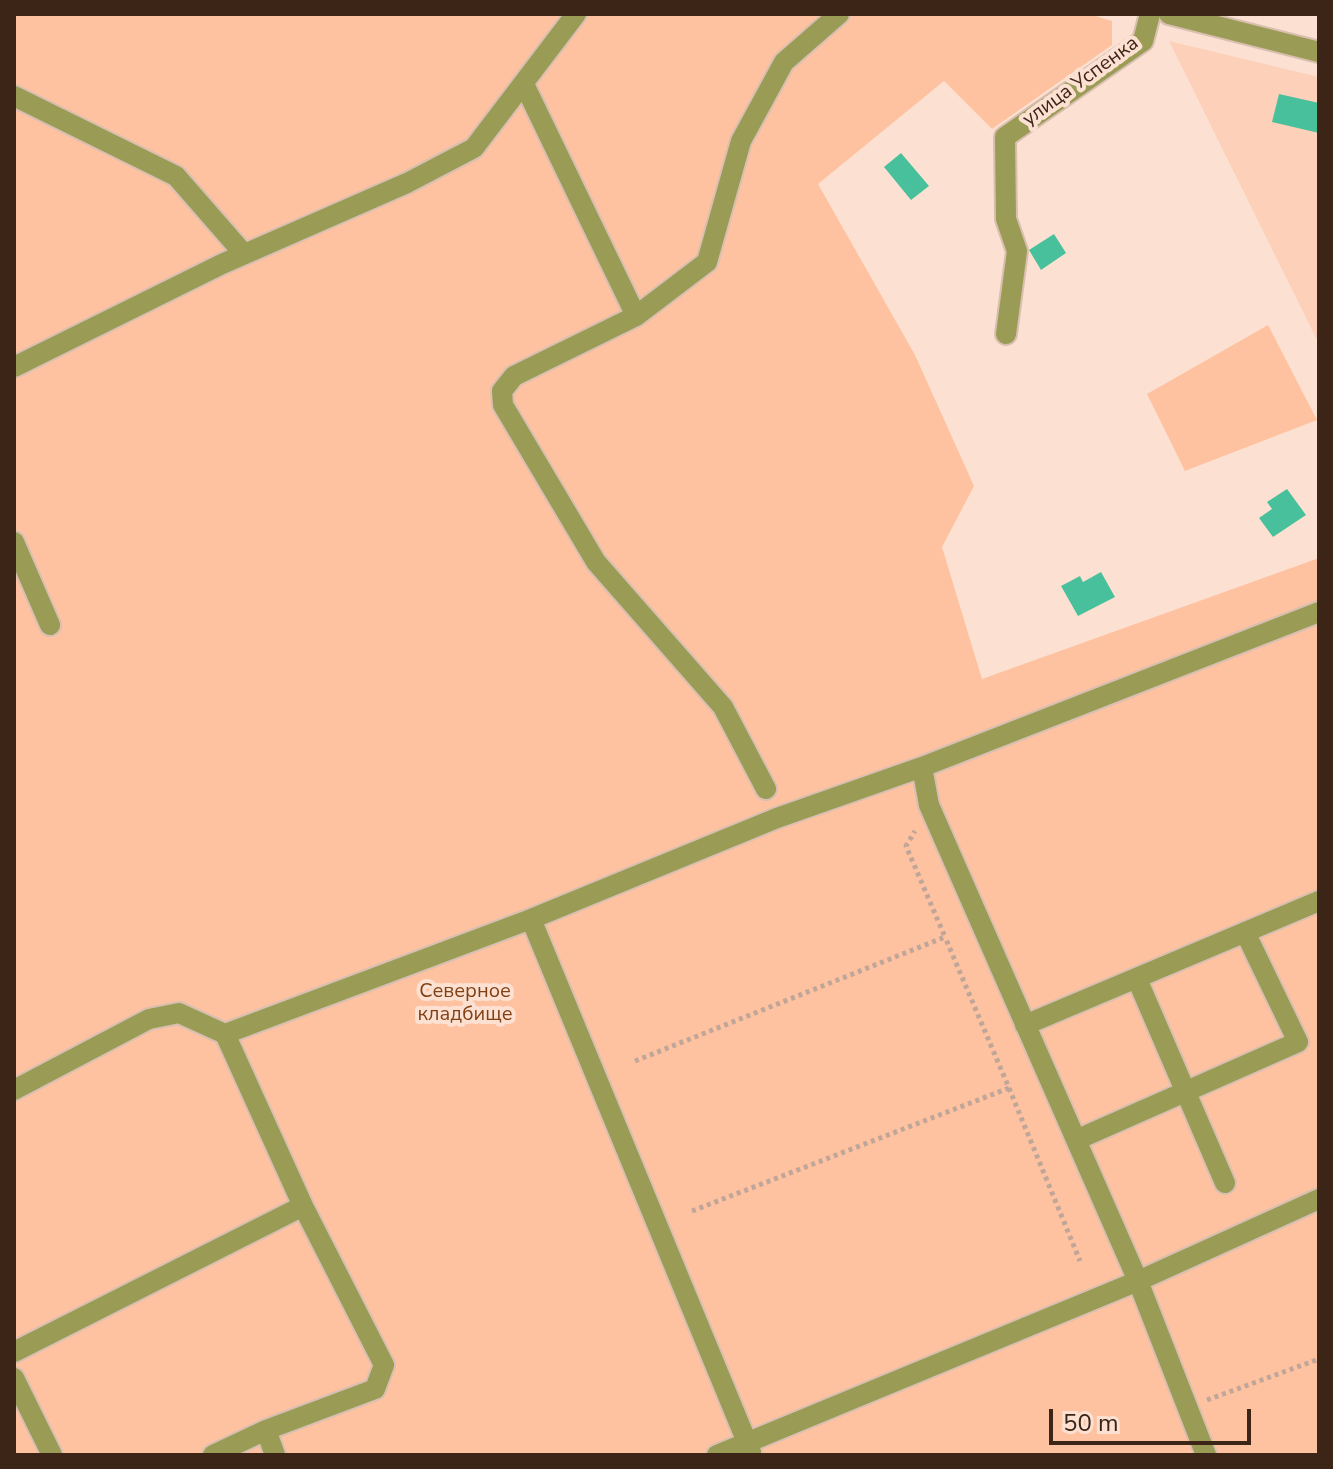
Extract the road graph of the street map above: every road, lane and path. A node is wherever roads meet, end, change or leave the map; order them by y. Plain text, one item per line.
1 (576, 14) edge
2 (839, 14) edge
3 (1150, 14) edge
4 (1169, 14) edge
5 (1249, 23) edge
6 (1319, 52) edge
7 (524, 84) junction
8 (14, 96) edge
9 (244, 254) junction
10 (636, 316) junction
11 (1006, 334) dead end
12 (14, 367) edge
13 (14, 542) edge
14 (1319, 612) edge
15 (50, 625) dead end
16 (922, 767) junction
17 (766, 789) dead end
18 (929, 805) junction
19 (1319, 901) edge
20 (531, 919) junction
21 (1245, 932) junction
22 (945, 937) junction
23 (1137, 979) junction
24 (1025, 1025) junction
25 (225, 1034) junction
26 (635, 1061) dead end
27 (1009, 1088) junction
28 (14, 1090) edge
29 (1185, 1092) junction
30 (1076, 1140) junction
31 (1225, 1183) dead end
32 (1319, 1199) edge
33 (303, 1206) junction
34 (692, 1211) dead end
35 (1080, 1261) dead end
36 (1138, 1281) junction
37 (14, 1352) edge
38 (1319, 1359) edge
39 (14, 1378) edge
40 (1188, 1407) junction
41 (266, 1430) junction
42 (750, 1449) edge
43 (52, 1455) edge
44 (213, 1455) edge
45 (275, 1455) edge
46 (717, 1455) edge
47 (1206, 1455) edge

1 - 7 street
2 - 10 street
3 - 11 street, улица Успенка
4 - 5 street
5 - 6 street
7 - 9 street
7 - 10 street
8 - 9 street
9 - 12 street
10 - 17 street
13 - 15 street
14 - 16 street
16 - 18 street
16 - 20 street
18 - 22 path
18 - 24 street
19 - 21 street
20 - 25 street
20 - 42 street
21 - 23 street
21 - 29 street
22 - 26 path
22 - 27 path
23 - 24 street
23 - 29 street
24 - 30 street
25 - 28 street
25 - 33 street
27 - 34 path
27 - 35 path
29 - 30 street
29 - 31 street
30 - 36 street
32 - 36 street
33 - 37 street
33 - 41 street
36 - 40 street
36 - 42 street
38 - 40 path
39 - 43 street
40 - 47 street
41 - 44 street
41 - 45 street
42 - 46 street

